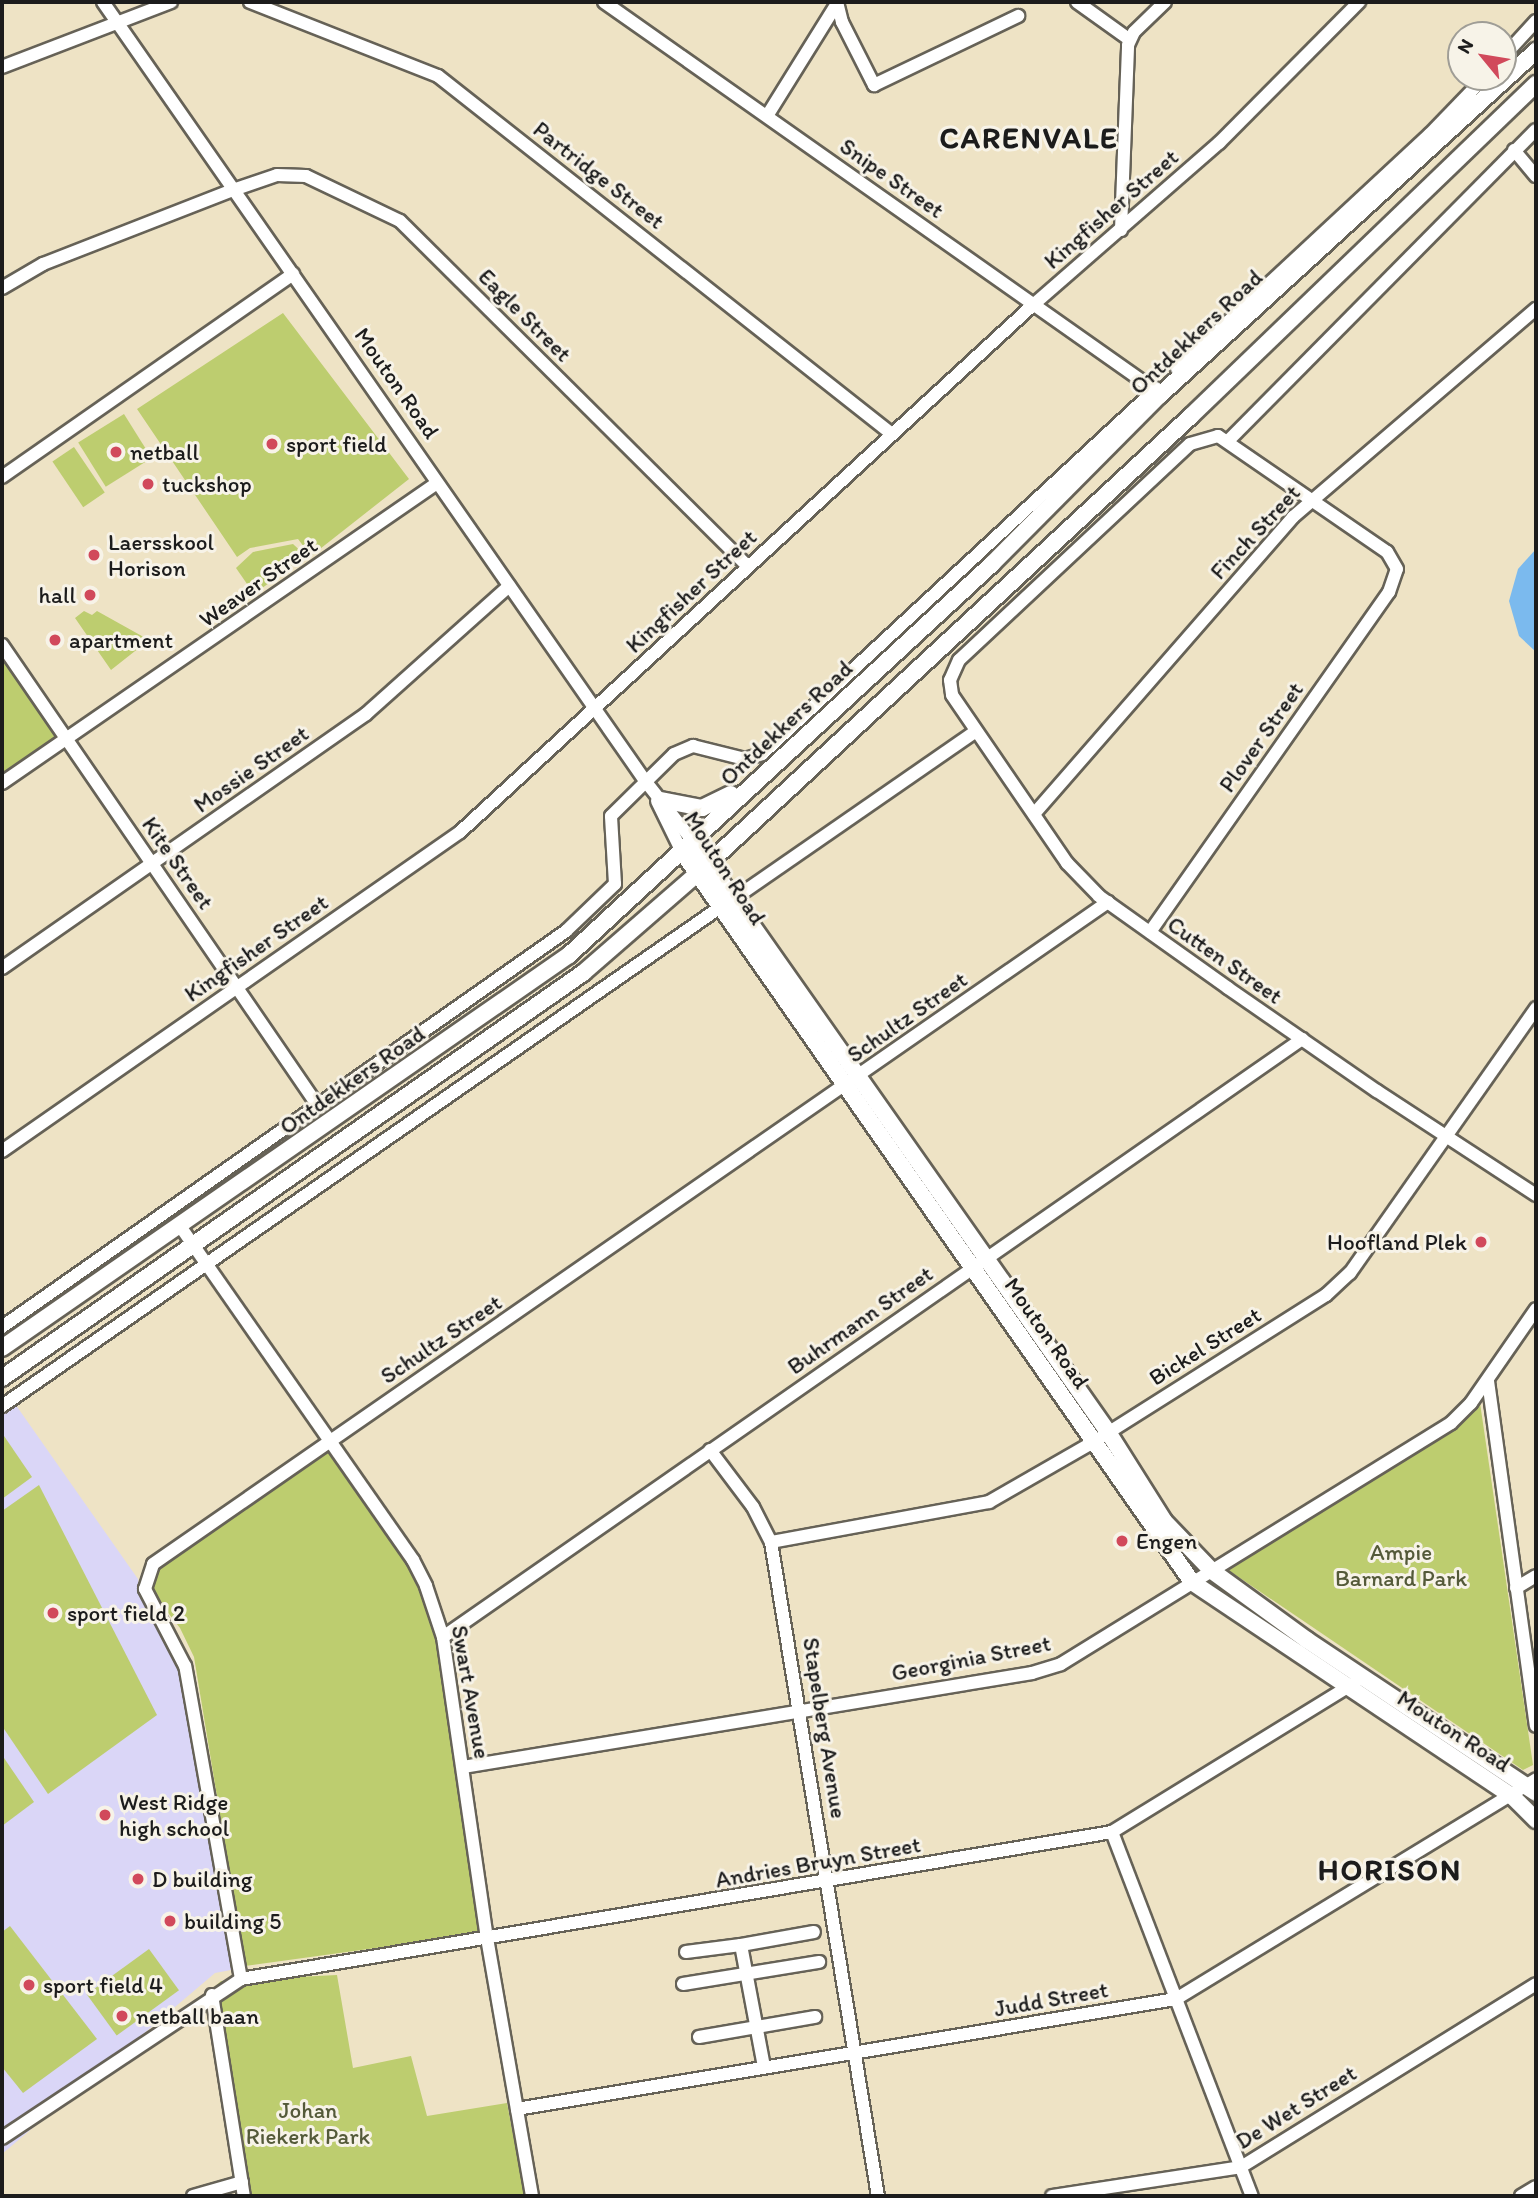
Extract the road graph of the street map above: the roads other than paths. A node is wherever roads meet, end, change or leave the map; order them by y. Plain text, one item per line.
1 (103, 2) edge
2 (171, 2) edge
3 (250, 2) edge
4 (604, 2) edge
5 (837, 2) edge
6 (1077, 2) edge
7 (1165, 2) edge
8 (1359, 2) edge
9 (1018, 16) dead end
10 (117, 21) junction
11 (1536, 21) edge
12 (1130, 40) junction
13 (1517, 42) edge
14 (1536, 51) edge
15 (2, 67) edge
16 (1536, 85) edge
17 (1471, 91) edge
18 (767, 116) junction
19 (1536, 131) edge
20 (1514, 150) junction
21 (1536, 176) edge
22 (233, 190) junction
23 (1121, 230) junction
24 (293, 274) junction
25 (2, 288) edge
26 (1032, 305) junction
27 (1536, 309) edge
28 (1155, 390) junction
29 (892, 434) junction
30 (1229, 440) junction
31 (2, 477) edge
32 (438, 483) junction
33 (1312, 499) junction
34 (748, 566) junction
35 (509, 586) junction
36 (2, 645) edge
37 (596, 709) junction
38 (976, 731) junction
39 (67, 740) junction
40 (777, 762) junction
41 (2, 783) edge
42 (653, 791) junction
43 (1034, 814) junction
44 (686, 845) junction
45 (153, 864) junction
46 (704, 868) junction
47 (729, 902) junction
48 (1108, 902) junction
49 (1150, 932) junction
50 (2, 968) edge
51 (238, 986) junction
52 (1536, 1008) edge
53 (1302, 1039) junction
54 (853, 1080) junction
55 (318, 1106) junction
56 (1445, 1136) junction
57 (2, 1151) edge
58 (1536, 1195) edge
59 (180, 1226) junction
60 (193, 1245) junction
61 (979, 1262) junction
62 (207, 1264) junction
63 (1536, 1308) edge
64 (2, 1327) edge
65 (2, 1348) edge
66 (2, 1378) edge
67 (1488, 1381) junction
68 (2, 1406) edge
69 (1101, 1437) junction
70 (330, 1440) junction
71 (710, 1450) junction
72 (771, 1542) junction
73 (1212, 1571) junction
74 (1536, 1576) edge
75 (1192, 1582) junction
76 (1516, 1588) junction
77 (443, 1637) junction
78 (1362, 1678) junction
79 (1347, 1689) junction
80 (801, 1711) junction
81 (1536, 1726) edge
82 (463, 1767) junction
83 (1533, 1786) edge
84 (1512, 1796) junction
85 (1536, 1820) edge
86 (1112, 1832) junction
87 (828, 1882) junction
88 (814, 1932) dead end
89 (487, 1938) junction
90 (741, 1945) junction
91 (686, 1952) dead end
92 (819, 1962) dead end
93 (747, 1975) junction
94 (241, 1979) junction
95 (684, 1984) dead end
96 (1536, 1984) edge
97 (212, 1994) junction
98 (1175, 1998) junction
99 (815, 2017) dead end
100 (757, 2028) junction
101 (699, 2037) dead end
102 (857, 2053) junction
103 (764, 2067) junction
104 (517, 2109) junction
105 (2, 2138) edge
106 (1241, 2167) junction
107 (242, 2182) junction
108 (1536, 2187) edge
109 (193, 2196) edge
110 (244, 2196) edge
111 (531, 2196) edge
112 (878, 2196) edge
113 (1052, 2196) edge
114 (1252, 2196) edge
115 (1521, 2196) edge

1 - 10 street, Mouton Road
2 - 10 street
3 - 29 street, Partridge Street
4 - 18 street, Snipe Street
5 - 9 street
5 - 18 street
6 - 12 street
7 - 12 street
8 - 23 street, Kingfisher Street
10 - 15 street
10 - 22 street, Mouton Road
11 - 13 street
12 - 23 street
14 - 40 main road, Ontdekkers Road
16 - 46 main road, Ontdekkers Road
17 - 28 street, Ontdekkers Road
18 - 26 street, Snipe Street
19 - 20 street
20 - 21 street
20 - 30 street
22 - 24 street, Mouton Road
22 - 25 street, Eagle Street
22 - 34 street, Eagle Street
23 - 26 street, Kingfisher Street
24 - 31 street
24 - 32 street, Mouton Road
26 - 28 street, Snipe Street
26 - 29 street, Kingfisher Street
27 - 33 street, Finch Street
28 - 42 street, Ontdekkers Road
29 - 34 street, Kingfisher Street
30 - 33 street
30 - 38 street, Cutten Street
32 - 35 street, Mouton Road
32 - 39 street, Weaver Street
33 - 43 street, Finch Street
33 - 49 street, Plover Street
34 - 37 street, Kingfisher Street
35 - 37 street, Mouton Road
35 - 45 street, Mossie Street
36 - 39 street, Kite Street
37 - 42 street, Mouton Road
37 - 51 street, Kingfisher Street
38 - 43 street, Cutten Street
38 - 47 street
39 - 41 street, Weaver Street
39 - 45 street, Kite Street
40 - 42 main road
40 - 44 main road, Ontdekkers Road
42 - 44 street, Mouton Road
42 - 55 street, Ontdekkers Road
43 - 48 street, Cutten Street
44 - 46 main road, Mouton Road
44 - 59 main road, Ontdekkers Road
45 - 50 street, Mossie Street
45 - 51 street, Kite Street
46 - 47 main road, Mouton Road
46 - 60 main road, Ontdekkers Road
47 - 54 main road, Mouton Road
47 - 62 street
48 - 49 street, Cutten Street
48 - 54 street, Schultz Street
49 - 53 street, Cutten Street
51 - 55 street, Kite Street
51 - 57 street, Kingfisher Street
52 - 56 street, Bickel Street
53 - 56 street, Cutten Street
53 - 61 street, Buhrmann Street
54 - 61 main road, Mouton Road
54 - 70 street, Schultz Street
55 - 64 street, Ontdekkers Road
56 - 58 street, Cutten Street
56 - 69 street, Bickel Street
59 - 60 street, Swart Avenue
59 - 65 main road, Ontdekkers Road
60 - 62 street, Swart Avenue
60 - 66 main road, Ontdekkers Road
61 - 69 main road, Mouton Road
61 - 71 street, Buhrmann Street
62 - 68 street
62 - 70 street, Swart Avenue
63 - 67 street, Georginia Street
67 - 73 street, Georginia Street
67 - 76 street
69 - 72 street, Bickel Street
69 - 73 main road, Mouton Road
69 - 75 main road, Mouton Road
70 - 77 street, Swart Avenue
70 - 94 street, Schultz Street
71 - 72 street, Stapelberg Avenue
71 - 77 street, Buhrmann Street
72 - 80 street, Stapelberg Avenue
73 - 75 street, Georginia Street
73 - 78 main road, Mouton Road
74 - 76 street
75 - 79 main road, Mouton Road
75 - 80 street, Georginia Street
76 - 81 street
77 - 82 street, Swart Avenue
78 - 79 street, Andries Bruyn Street
78 - 83 main road, Mouton Road
79 - 84 main road, Mouton Road
79 - 86 street, Andries Bruyn Street
80 - 82 street, Georginia Street
80 - 87 street, Stapelberg Avenue
82 - 89 street, Swart Avenue
83 - 84 street, Judd Street
84 - 85 main road, Mouton Road
84 - 98 street, Judd Street
86 - 87 street, Andries Bruyn Street
86 - 98 street
87 - 89 street, Andries Bruyn Street
87 - 102 street, Stapelberg Avenue
88 - 90 street
89 - 94 street, Andries Bruyn Street
89 - 104 street, Swart Avenue
90 - 91 street
90 - 93 street
92 - 93 street
93 - 95 street
93 - 100 street
94 - 97 street, Andries Bruyn Street
96 - 106 street, De Wet Street
97 - 105 street, Andries Bruyn Street
97 - 107 street
98 - 102 street, Judd Street
98 - 106 street
99 - 100 street
100 - 101 street
100 - 103 street
102 - 103 street, Judd Street
102 - 112 street, Stapelberg Avenue
103 - 104 street, Judd Street
104 - 111 street, Swart Avenue
106 - 113 street, De Wet Street
106 - 114 street
107 - 109 street
107 - 110 street
108 - 115 street

